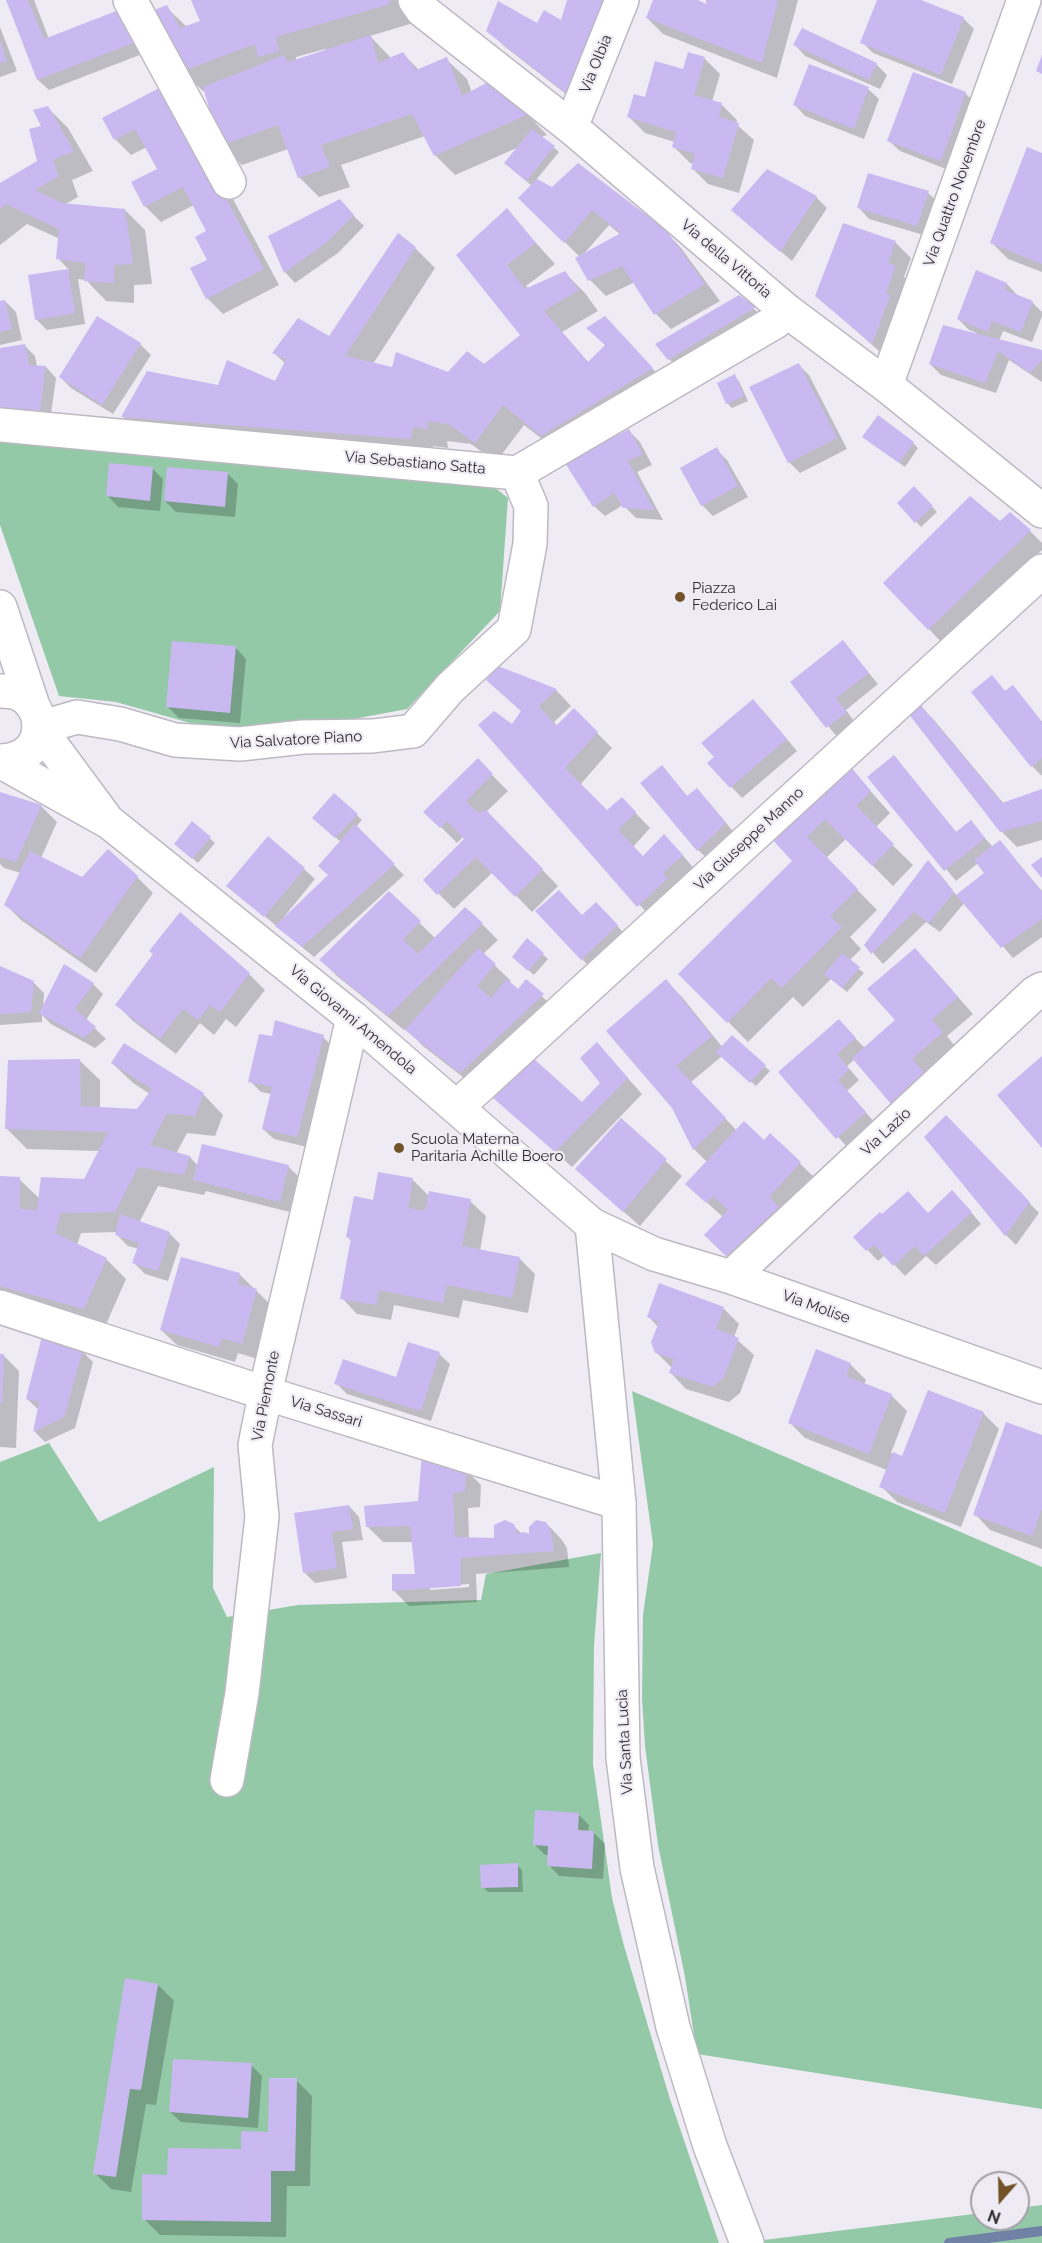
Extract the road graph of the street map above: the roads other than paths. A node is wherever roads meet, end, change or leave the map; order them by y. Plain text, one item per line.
1 (130, 0) edge
2 (415, 0) edge
3 (622, 0) edge
4 (1024, 0) edge
5 (571, 127) junction
6 (229, 182) dead end
7 (787, 311) junction
8 (886, 385) junction
9 (0, 425) edge
10 (517, 473) junction
11 (1042, 512) edge
12 (1042, 571) edge
13 (2, 631) edge
14 (0, 691) edge
15 (36, 717) junction
16 (0, 761) edge
17 (109, 822) junction
18 (1042, 989) edge
19 (353, 1018) junction
20 (457, 1107) junction
21 (592, 1225) junction
22 (731, 1277) junction
23 (0, 1307) edge
24 (1042, 1387) edge
25 (265, 1393) junction
26 (619, 1503) junction
27 (227, 1780) dead end
28 (747, 2243) edge

1 - 6 street
2 - 5 street, Via della Vittoria
3 - 5 street, Via Olbia
4 - 8 street, Via Quattro Novembre
5 - 7 street, Via della Vittoria
7 - 8 street, Via della Vittoria
7 - 10 street
8 - 11 street, Via della Vittoria
9 - 10 street, Via Sebastiano Satta
10 - 15 street, Via Salvatore Piano
12 - 20 street, Via Giuseppe Manno
13 - 15 street
14 - 15 street
15 - 16 street
15 - 17 street, Via Giovanni Amendola
16 - 17 street, Via Giovanni Amendola
17 - 19 street, Via Giovanni Amendola
18 - 22 street, Via Lazio
19 - 20 street, Via Giovanni Amendola
19 - 25 street, Via Piemonte
20 - 21 street, Via Giovanni Amendola
21 - 22 street, Via Molise
21 - 26 street, Via Santa Lucia
22 - 24 street, Via Molise
23 - 25 street, Via Sassari
25 - 26 street, Via Sassari
25 - 27 street, Via Piemonte
26 - 28 street, Via Santa Lucia

